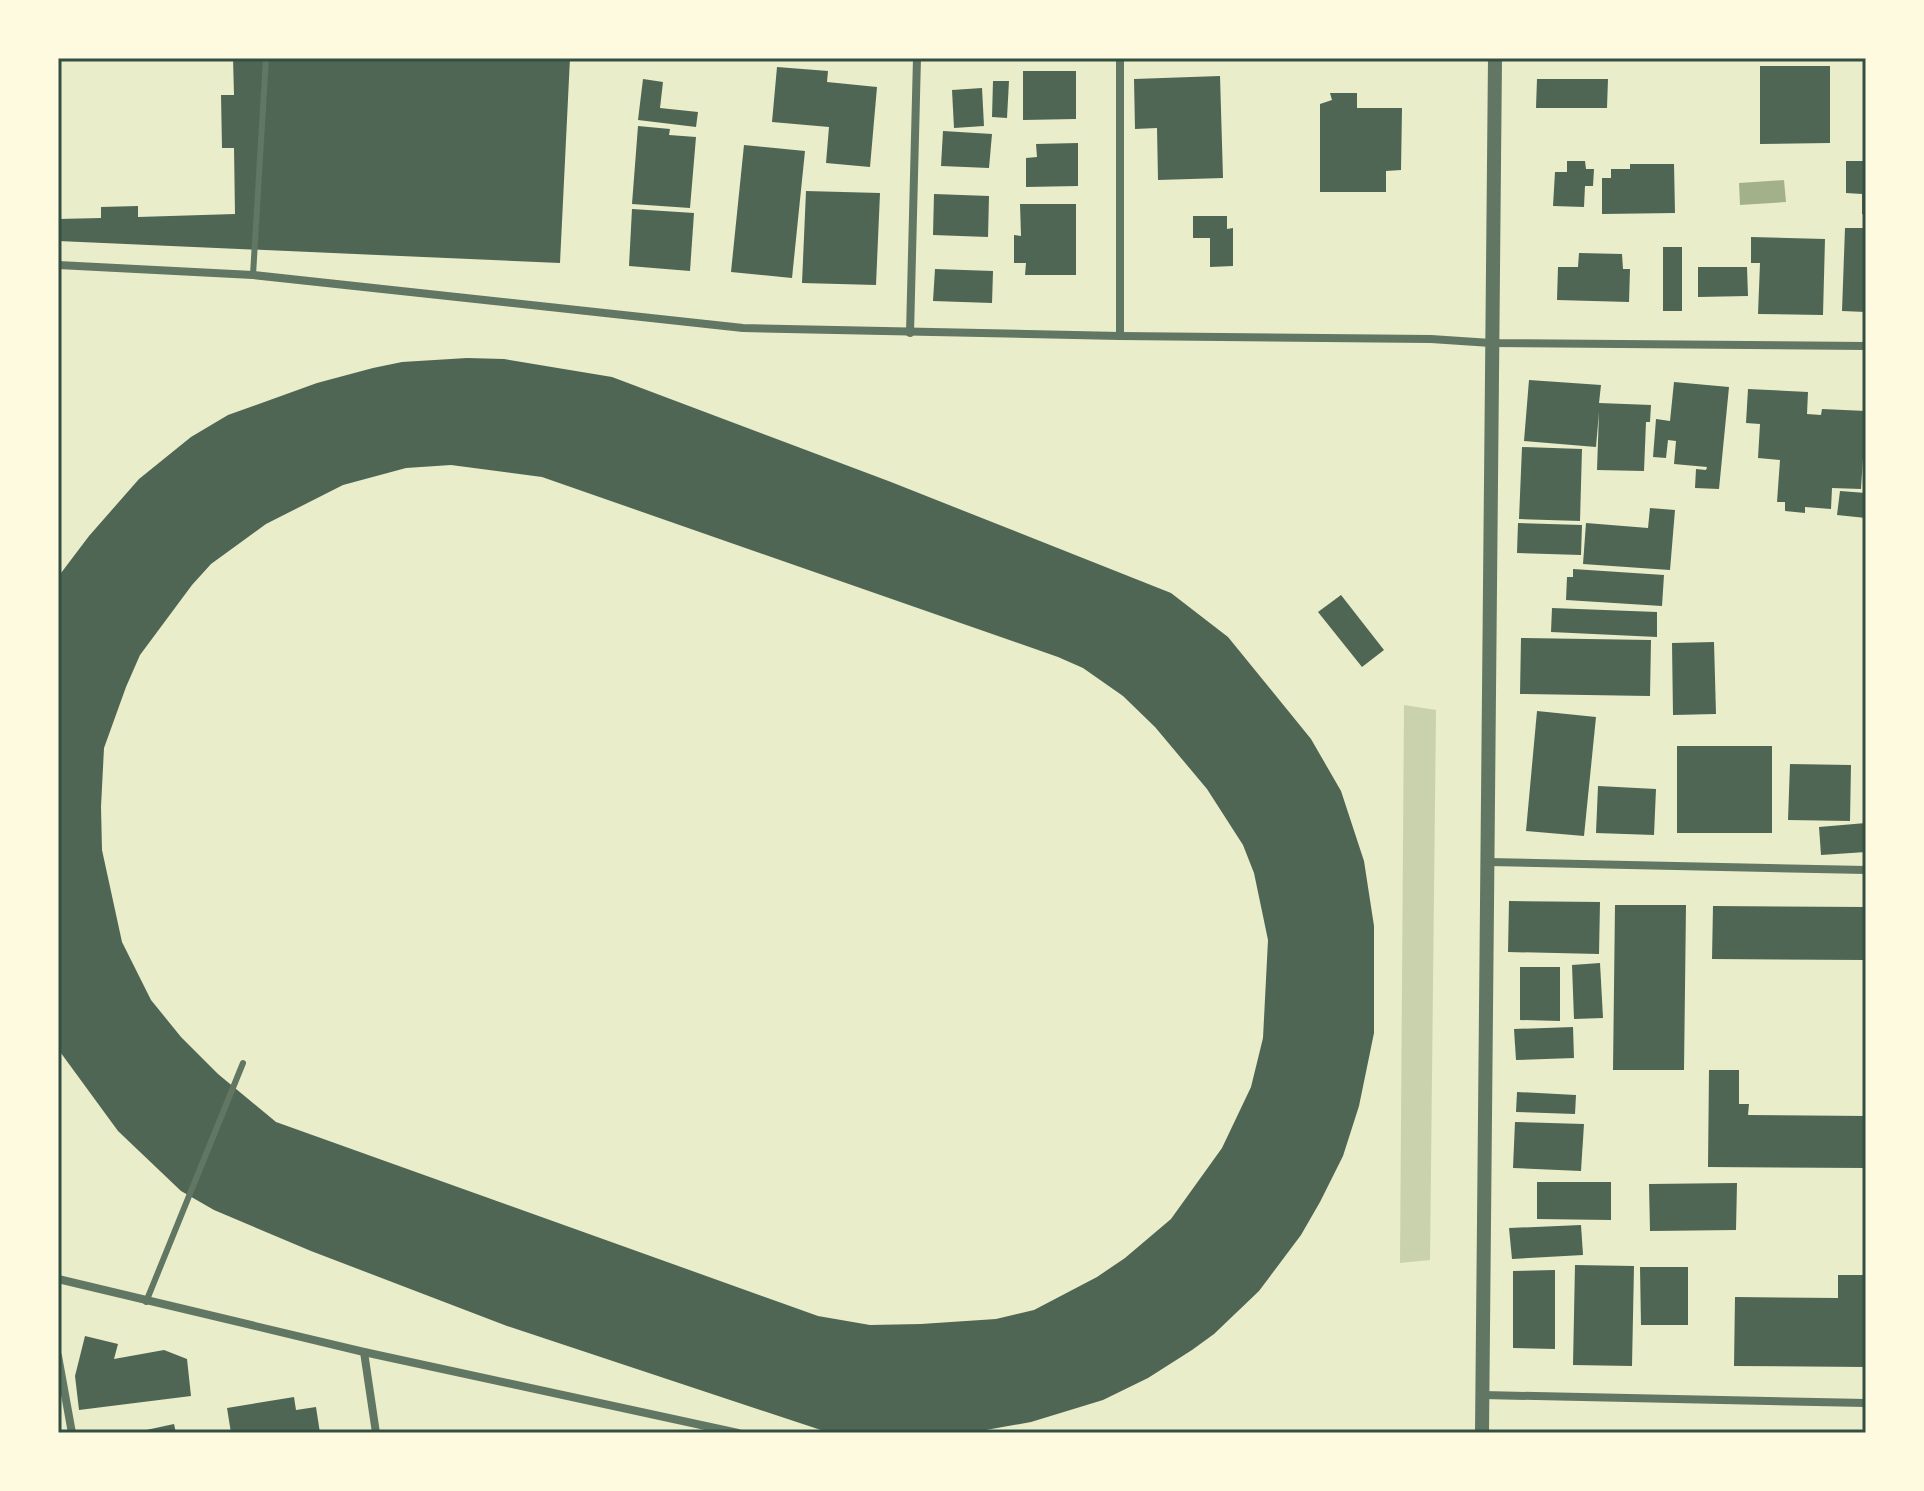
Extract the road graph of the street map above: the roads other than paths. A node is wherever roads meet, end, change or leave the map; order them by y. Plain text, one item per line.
1 (266, 58) edge
2 (917, 58) edge
3 (1120, 58) edge
4 (1495, 58) edge
5 (58, 265) edge
6 (253, 275) junction
7 (910, 333) junction
8 (1120, 336) junction
9 (1491, 343) junction
10 (1866, 346) edge
11 (1489, 862) junction
12 (1866, 870) edge
13 (243, 1063) dead end
14 (58, 1279) edge
15 (146, 1302) junction
16 (364, 1352) junction
17 (58, 1356) edge
18 (1483, 1395) junction
19 (1866, 1403) edge
20 (72, 1433) edge
21 (376, 1433) edge
22 (738, 1433) edge
23 (1482, 1433) edge

1 - 6 lane
2 - 7 street
3 - 8 street
4 - 9 street
5 - 6 street
6 - 7 street
7 - 8 street
8 - 9 street
9 - 10 street
9 - 11 street
11 - 12 street
11 - 18 street
13 - 15 lane
14 - 15 street
15 - 16 street
16 - 21 street
16 - 22 street
17 - 20 street
18 - 19 street
18 - 23 street

